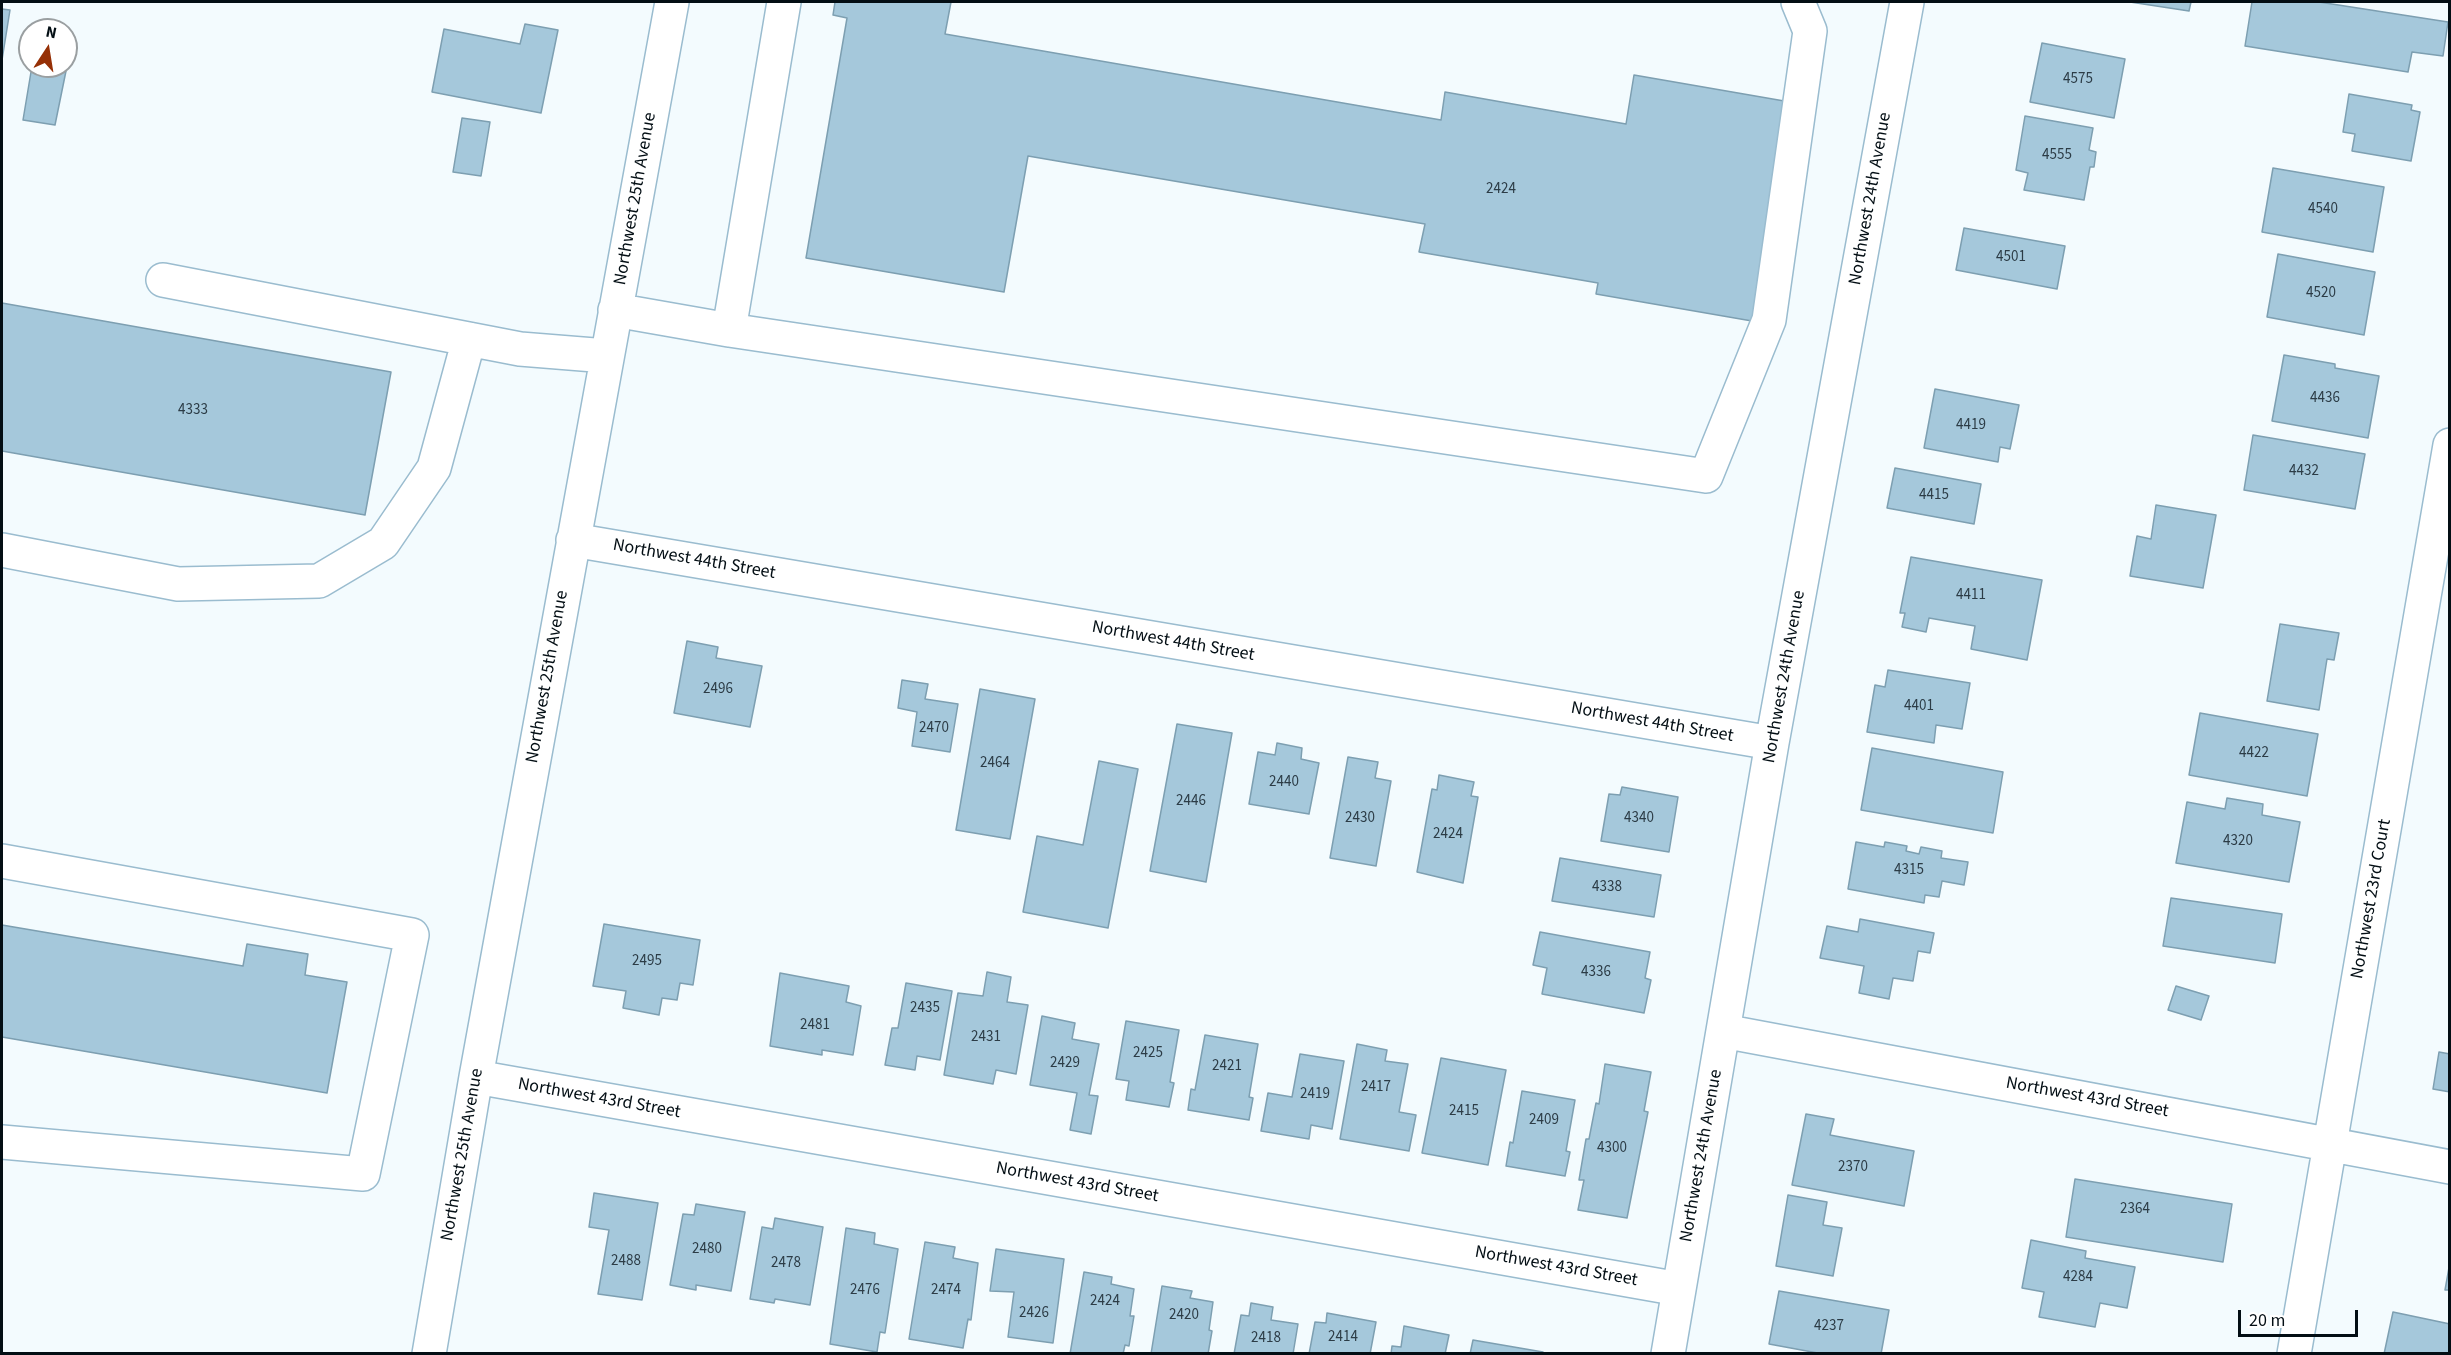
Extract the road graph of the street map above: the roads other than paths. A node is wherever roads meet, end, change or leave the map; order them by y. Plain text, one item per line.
1 (672, 2) edge
2 (784, 2) edge
3 (1798, 2) edge
4 (1907, 2) edge
5 (163, 280) dead end
6 (615, 310) junction
7 (729, 330) junction
8 (469, 339) junction
9 (607, 357) junction
10 (2450, 445) edge
11 (573, 540) junction
12 (2, 550) edge
13 (1772, 743) junction
14 (2, 861) edge
15 (1724, 1031) junction
16 (476, 1077) junction
17 (2, 1142) edge
18 (2330, 1143) junction
19 (2450, 1167) edge
20 (1679, 1289) junction
21 (429, 1353) edge
22 (1668, 1353) edge
23 (2294, 1353) edge

1 - 6 street, Northwest 25th Avenue
2 - 7 street
3 - 7 street
4 - 13 street, Northwest 24th Avenue
5 - 8 street
6 - 7 street
6 - 9 street, Northwest 25th Avenue
8 - 9 street
8 - 12 street
9 - 11 street, Northwest 25th Avenue
10 - 18 street, Northwest 23rd Court
11 - 13 street, Northwest 44th Street
11 - 16 street, Northwest 25th Avenue
13 - 15 street, Northwest 24th Avenue
14 - 17 street
15 - 18 street, Northwest 43rd Street
15 - 20 street, Northwest 24th Avenue
16 - 20 street, Northwest 43rd Street
16 - 21 street, Northwest 25th Avenue
18 - 19 street, Northwest 43rd Street
18 - 23 street, Northwest 23rd Court
20 - 22 street, Northwest 24th Avenue

